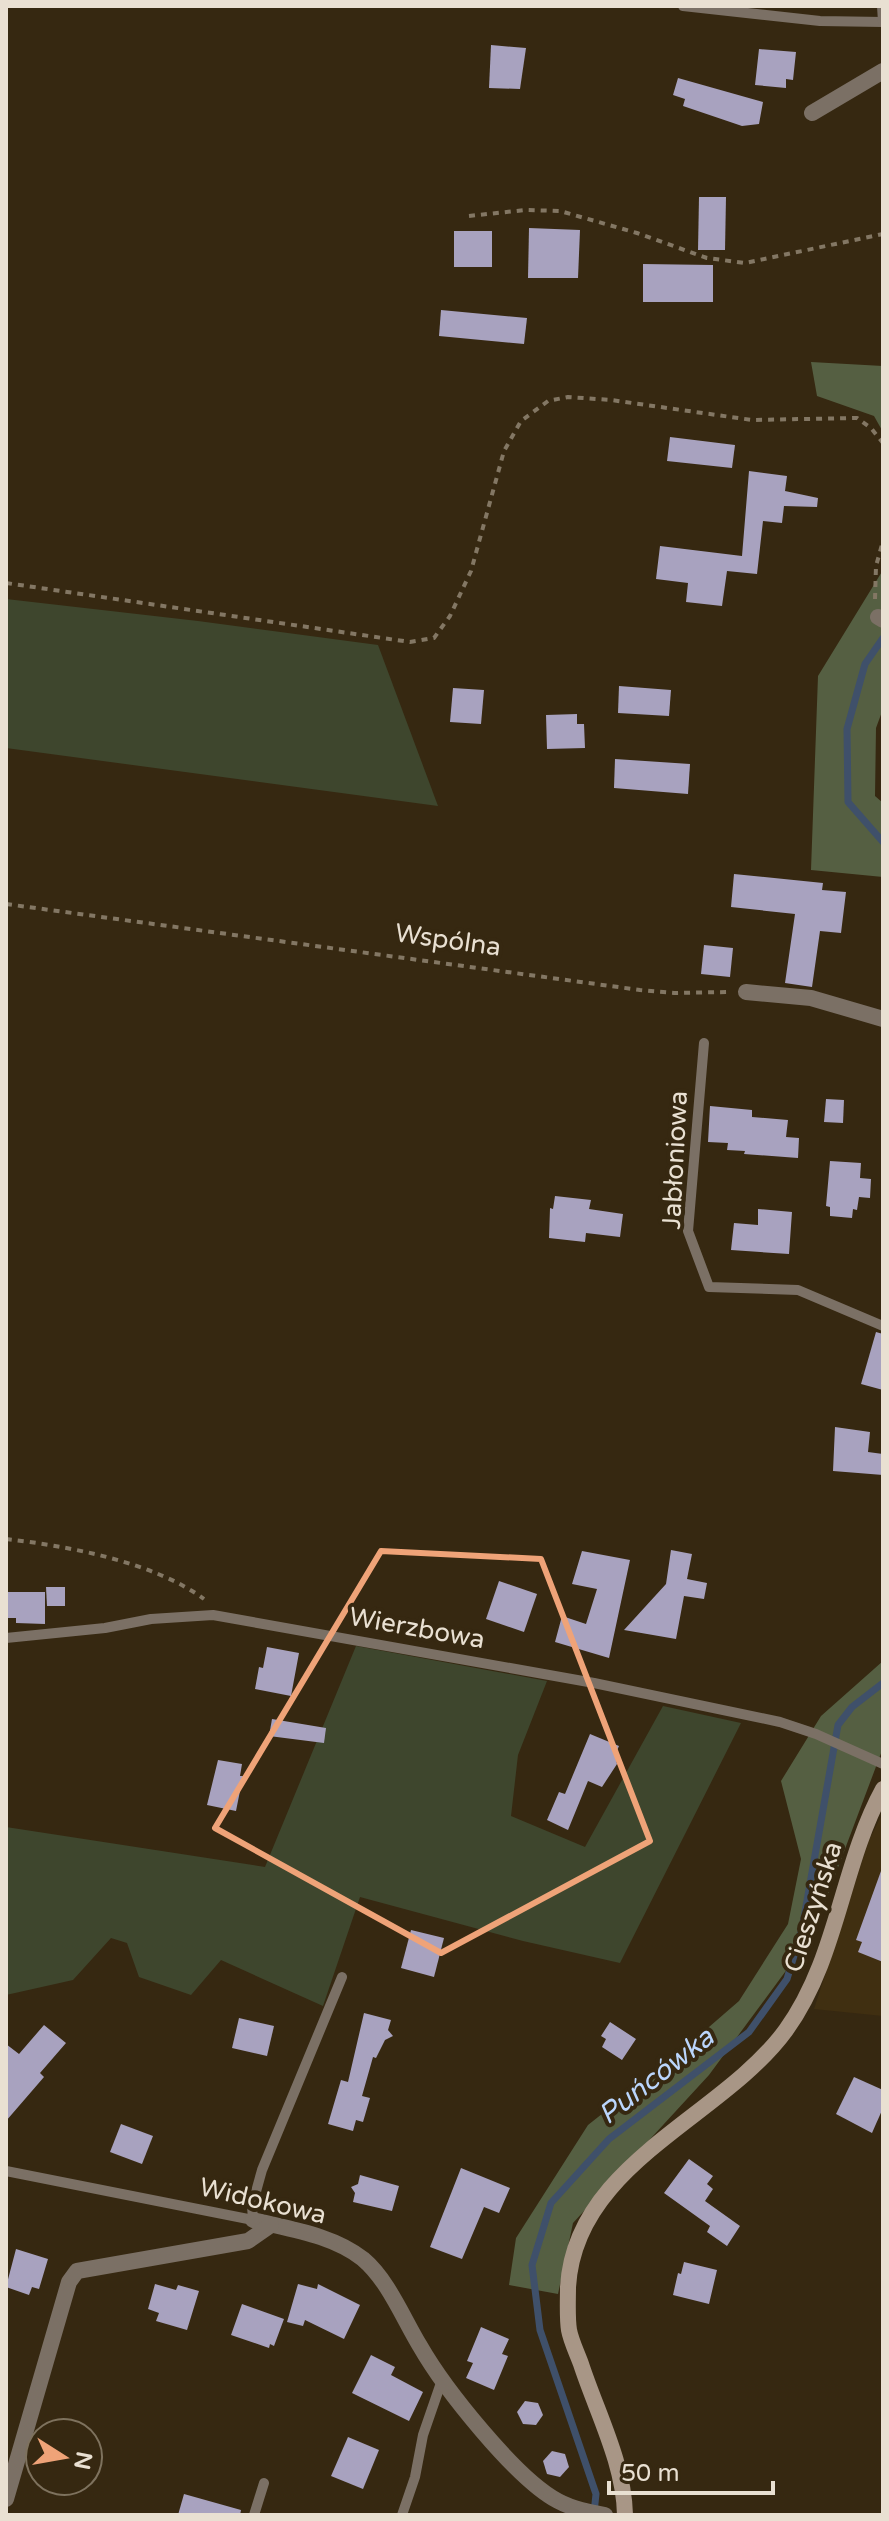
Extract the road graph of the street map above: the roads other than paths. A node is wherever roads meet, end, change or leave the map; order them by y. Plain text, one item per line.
1 (683, 6) edge
2 (882, 6) edge
3 (883, 22) edge
4 (883, 71) edge
5 (812, 113) dead end
6 (746, 992) road end
7 (883, 1019) edge
8 (704, 1043) dead end
9 (883, 1326) edge
10 (6, 1638) edge
11 (883, 1764) edge
12 (883, 1789) edge
13 (342, 1977) dead end
14 (6, 2171) edge
15 (253, 2220) junction
16 (271, 2225) junction
17 (442, 2380) junction
18 (264, 2483) dead end
19 (6, 2499) edge
20 (254, 2515) edge
21 (402, 2515) edge
22 (605, 2515) edge
23 (625, 2515) edge

1 - 3 lane
2 - 3 lane
4 - 5 street
6 - 7 street
8 - 9 lane, Jabłoniowa
10 - 11 lane, Wierzbowa
12 - 23 street, Cieszyńska
13 - 15 lane
14 - 15 lane, Widokowa
15 - 16 street, Widokowa
16 - 17 street, Widokowa
16 - 19 street
17 - 21 lane
17 - 22 street, Widokowa
18 - 20 lane

